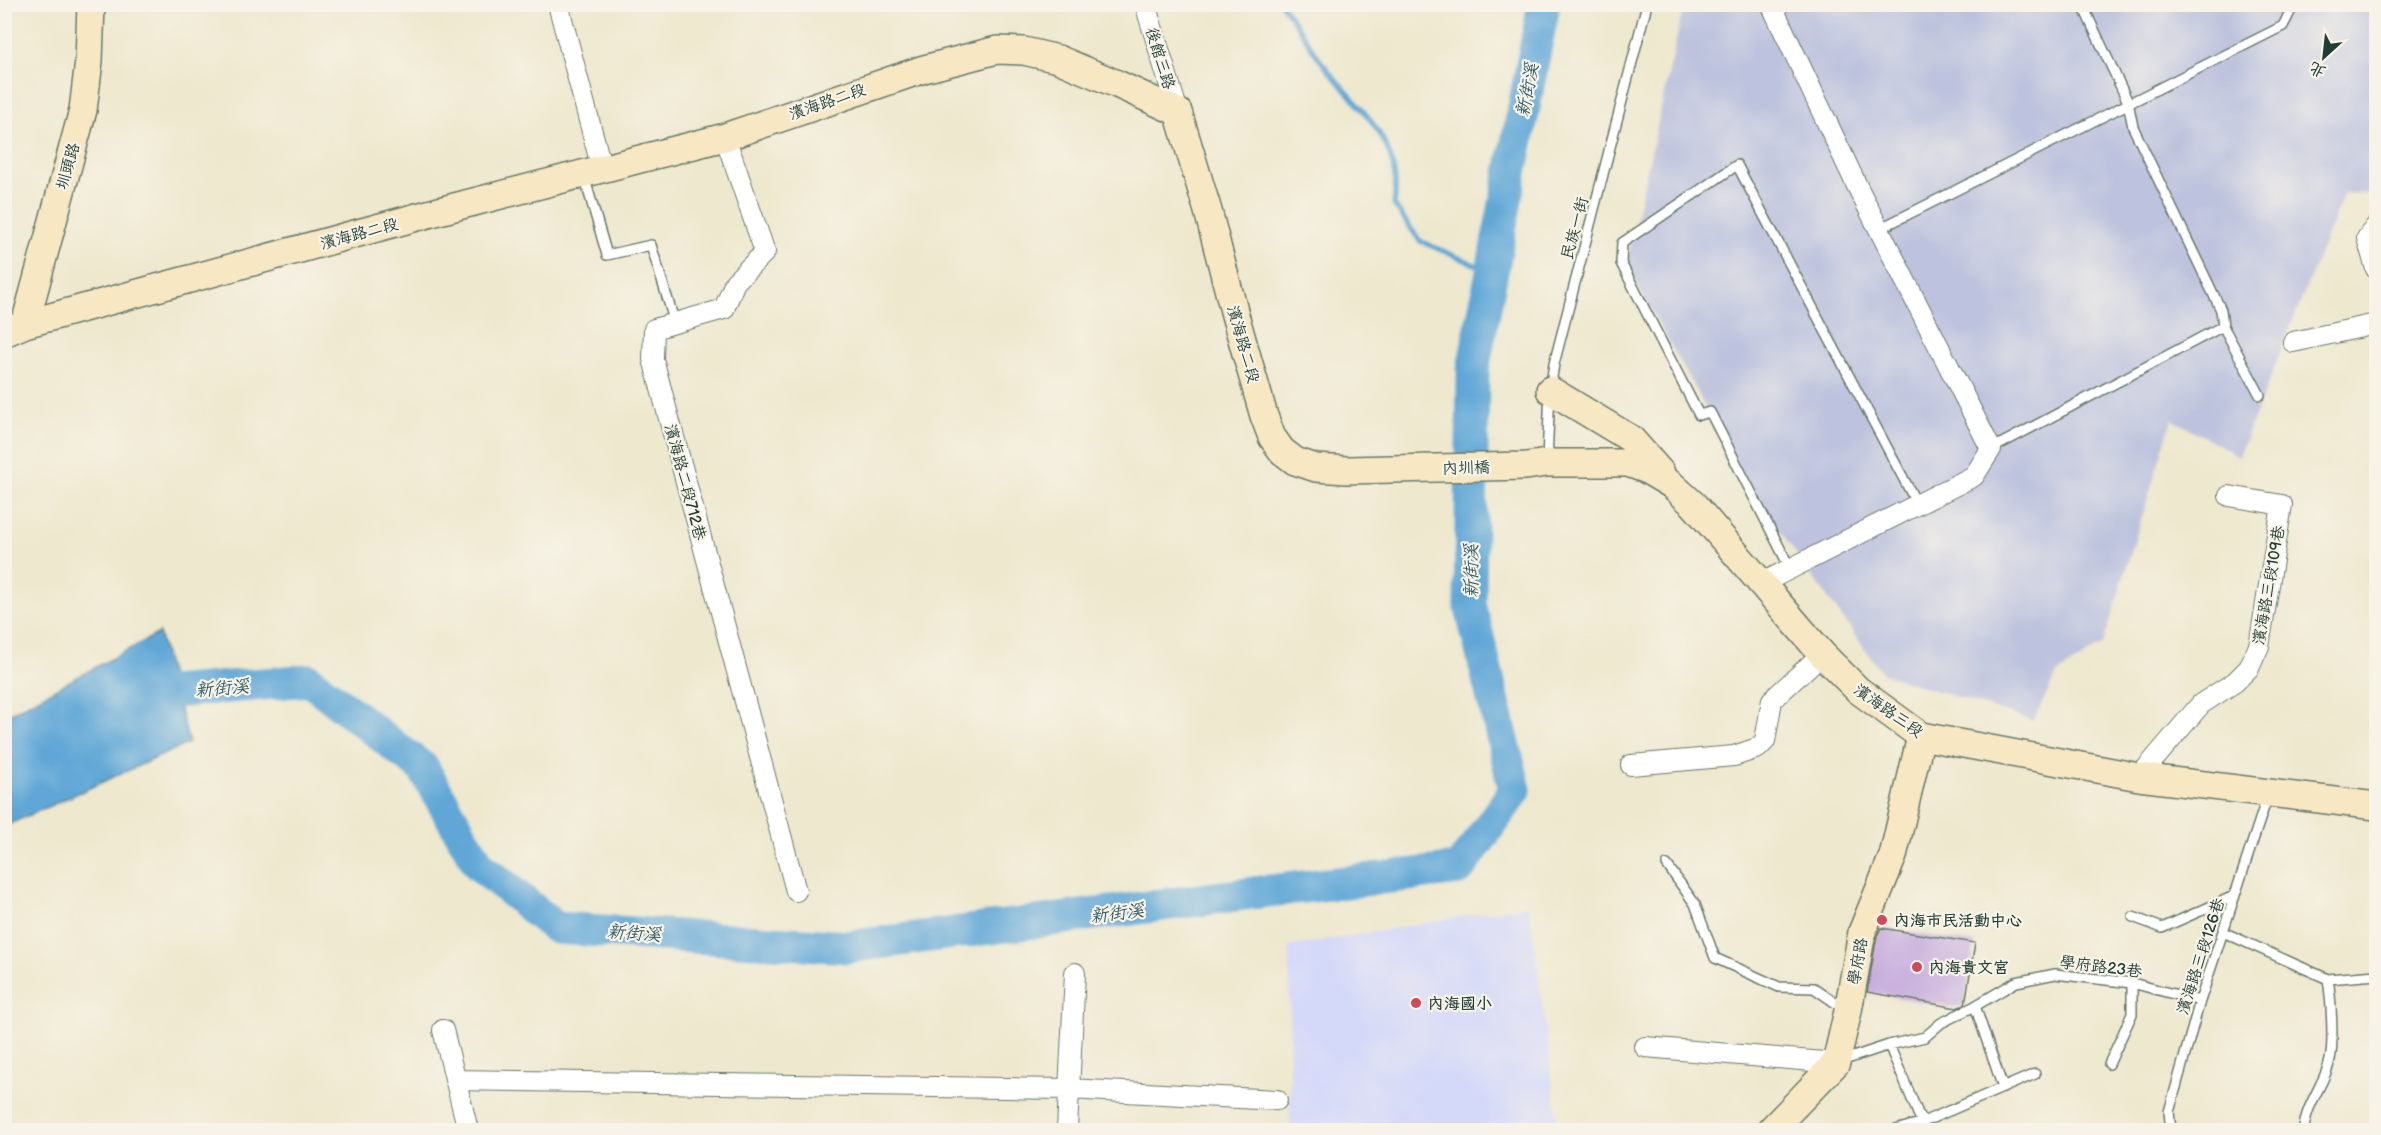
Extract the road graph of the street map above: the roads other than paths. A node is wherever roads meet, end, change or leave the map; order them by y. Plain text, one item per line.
1 (91, 4) edge
2 (558, 4) edge
3 (1145, 4) edge
4 (1647, 4) edge
5 (1771, 4) edge
6 (2082, 4) edge
7 (2286, 4) edge
8 (2128, 102) junction
9 (1178, 112) junction
10 (725, 137) junction
11 (593, 171) junction
12 (2376, 226) edge
13 (1879, 229) junction
14 (2376, 269) edge
15 (675, 323) junction
16 (2376, 324) edge
17 (2223, 326) junction
18 (15, 328) edge
19 (2293, 342) dead end
20 (1550, 390) junction
21 (2260, 395) dead end
22 (1991, 449) junction
23 (1536, 464) junction
24 (1405, 469) joint
25 (1672, 485) junction
26 (2229, 496) dead end
27 (1917, 504) junction
28 (1790, 568) junction
29 (1762, 583) junction
30 (1822, 654) junction
31 (1921, 736) junction
32 (1631, 765) dead end
33 (2139, 777) junction
34 (2268, 793) junction
35 (2376, 806) edge
36 (1667, 865) dead end
37 (795, 891) dead end
38 (2235, 896) junction
39 (2133, 917) dead end
40 (2223, 932) junction
41 (1074, 973) dead end
42 (2376, 975) edge
43 (2328, 979) junction
44 (2132, 983) junction
45 (2200, 1001) junction
46 (1975, 1006) junction
47 (1848, 1011) junction
48 (443, 1030) dead end
49 (1889, 1045) junction
50 (1645, 1047) dead end
51 (1836, 1063) junction
52 (2109, 1064) dead end
53 (2035, 1074) dead end
54 (455, 1080) junction
55 (2003, 1088) junction
56 (1068, 1089) junction
57 (1277, 1101) dead end
58 (1924, 1126) edge
59 (468, 1131) edge
60 (1067, 1131) edge
61 (1771, 1131) edge
62 (1896, 1131) edge
63 (2170, 1131) edge
64 (2304, 1131) edge

1 - 18 street, 圳頭路
2 - 11 street
3 - 9 street, 後館三路
4 - 20 lane, 民族一街
5 - 13 street
6 - 8 lane
7 - 8 lane
8 - 13 lane
8 - 17 lane
9 - 10 street, 濱海路二段
9 - 24 street, 濱海路二段
10 - 11 street, 濱海路二段
10 - 15 street, 濱海路二段712巷
11 - 15 lane
11 - 18 street, 濱海路二段
12 - 14 street
13 - 22 street
15 - 37 street, 濱海路二段712巷
16 - 19 street
17 - 21 lane
17 - 22 lane
20 - 23 lane, 民族一街
20 - 25 street
22 - 27 street
23 - 24 street, 內圳橋
23 - 25 street, 濱海路三段
25 - 29 street, 濱海路三段
26 - 33 street, 濱海路三段109巷
27 - 28 street
27 - 28 lane
28 - 29 street
29 - 30 street, 濱海路三段
30 - 31 street, 濱海路三段
30 - 32 street
31 - 33 street, 濱海路三段
31 - 47 street, 學府路
33 - 34 street, 濱海路三段
34 - 35 street, 濱海路三段
34 - 38 lane, 濱海路三段126巷
36 - 47 lane
38 - 39 lane
38 - 40 lane, 濱海路三段126巷
40 - 43 lane
40 - 45 lane, 濱海路三段126巷
41 - 56 street
42 - 43 lane
43 - 64 lane
44 - 45 lane, 學府路23巷
44 - 46 lane, 學府路23巷
44 - 52 lane
45 - 63 lane, 濱海路三段126巷
46 - 49 lane, 學府路23巷
46 - 55 lane
47 - 51 street, 學府路
48 - 54 street
49 - 51 lane, 學府路23巷
49 - 58 lane
50 - 51 street
51 - 61 street
53 - 55 lane
54 - 56 street
54 - 59 street
55 - 58 lane
56 - 57 street
56 - 60 street
58 - 62 lane

